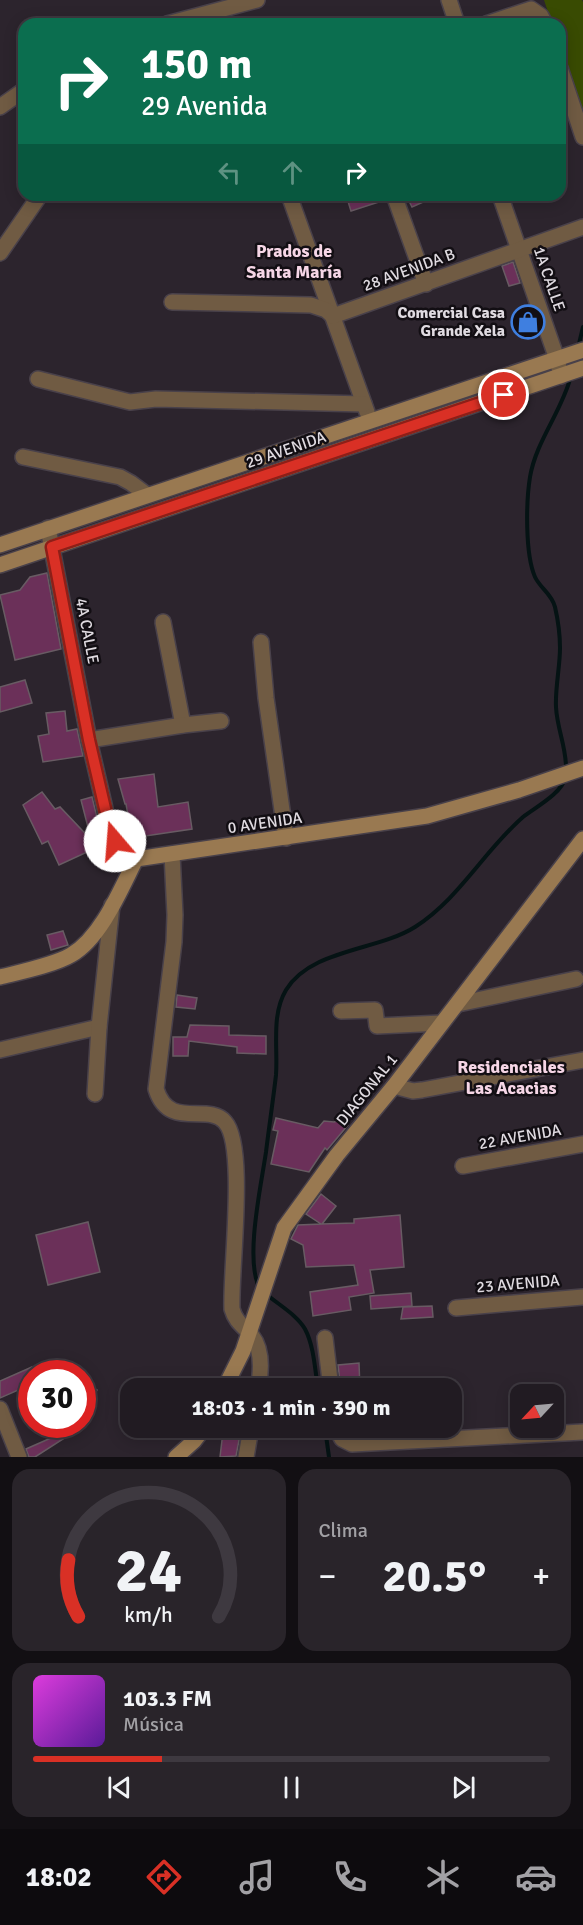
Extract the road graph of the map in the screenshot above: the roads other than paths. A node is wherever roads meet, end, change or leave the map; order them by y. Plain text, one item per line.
1 (257, 0) edge
2 (449, 0) edge
3 (540, 17) edge
4 (190, 18) edge
5 (455, 18) edge
6 (502, 18) edge
7 (566, 85) edge
8 (18, 94) edge
9 (0, 107) edge
10 (582, 132) edge
11 (36, 201) edge
12 (291, 201) edge
13 (396, 201) edge
14 (502, 201) edge
15 (583, 227) edge
16 (519, 249) junction
17 (0, 253) edge
18 (426, 284) junction
19 (172, 302) dead end
20 (333, 316) junction
21 (583, 350) edge
22 (560, 358) junction
23 (583, 368) edge
24 (563, 375) junction
25 (38, 379) dead end
26 (364, 404) junction
27 (370, 420) junction
28 (23, 457) dead end
29 (147, 495) junction
30 (48, 528) junction
31 (0, 545) edge
32 (52, 547) junction
33 (0, 565) edge
34 (163, 622) dead end
35 (261, 642) dead end
36 (221, 721) dead end
37 (183, 725) junction
38 (89, 740) junction
39 (583, 768) edge
40 (286, 838) junction
41 (583, 839) edge
42 (172, 854) junction
43 (136, 859) junction
44 (112, 905) junction
45 (0, 977) edge
46 (576, 979) dead end
47 (458, 1004) junction
48 (341, 1011) dead end
49 (442, 1023) junction
50 (99, 1027) junction
51 (0, 1050) edge
52 (583, 1060) edge
53 (394, 1086) junction
54 (95, 1094) dead end
55 (583, 1144) edge
56 (463, 1166) dead end
57 (583, 1297) edge
58 (456, 1308) dead end
59 (249, 1333) junction
60 (325, 1338) dead end
61 (230, 1378) edge
62 (261, 1378) edge
63 (330, 1378) edge
64 (0, 1409) edge
65 (583, 1431) edge
66 (197, 1438) edge
67 (249, 1438) edge
68 (341, 1438) edge
69 (459, 1438) edge
70 (462, 1438) edge
71 (19, 1457) edge
72 (176, 1457) edge
73 (246, 1457) edge

1 - 4 street
2 - 5 street
3 - 6 street
7 - 10 street
8 - 9 street
11 - 17 street
12 - 20 street
13 - 18 street
14 - 16 street, 1A CALLE
15 - 16 street, 28 AVENIDA B
16 - 18 street, 28 AVENIDA B
16 - 22 street, 1A CALLE
18 - 20 street, 28 AVENIDA B
19 - 20 street
20 - 26 street
21 - 22 street, 29 AVENIDA
22 - 24 street, 1A CALLE
22 - 27 street, 29 AVENIDA
23 - 24 street, 29 AVENIDA
24 - 32 street, 29 AVENIDA
25 - 26 street
26 - 27 street
27 - 29 street, 29 AVENIDA
28 - 29 street
29 - 30 street, 29 AVENIDA
30 - 31 street, 29 AVENIDA
30 - 32 street, 4A CALLE
32 - 33 street, 29 AVENIDA
32 - 38 street, 4A CALLE
34 - 37 street
35 - 40 street
36 - 37 street
37 - 38 street
38 - 43 street, 4A CALLE
39 - 40 street, 0 AVENIDA
40 - 42 street, 0 AVENIDA
41 - 47 street, DIAGONAL 1
42 - 43 street, 0 AVENIDA
42 - 59 street
43 - 44 street
44 - 45 street
44 - 50 street
46 - 47 street
47 - 49 street, DIAGONAL 1
48 - 49 street
49 - 53 street, DIAGONAL 1
50 - 51 street
50 - 54 street
52 - 53 street
53 - 59 street, DIAGONAL 1
55 - 56 street, 22 AVENIDA
57 - 58 street, 23 AVENIDA
59 - 61 street, DIAGONAL 1
59 - 62 street
60 - 63 street
64 - 71 street
65 - 70 street
66 - 72 street
67 - 73 street
68 - 69 street

